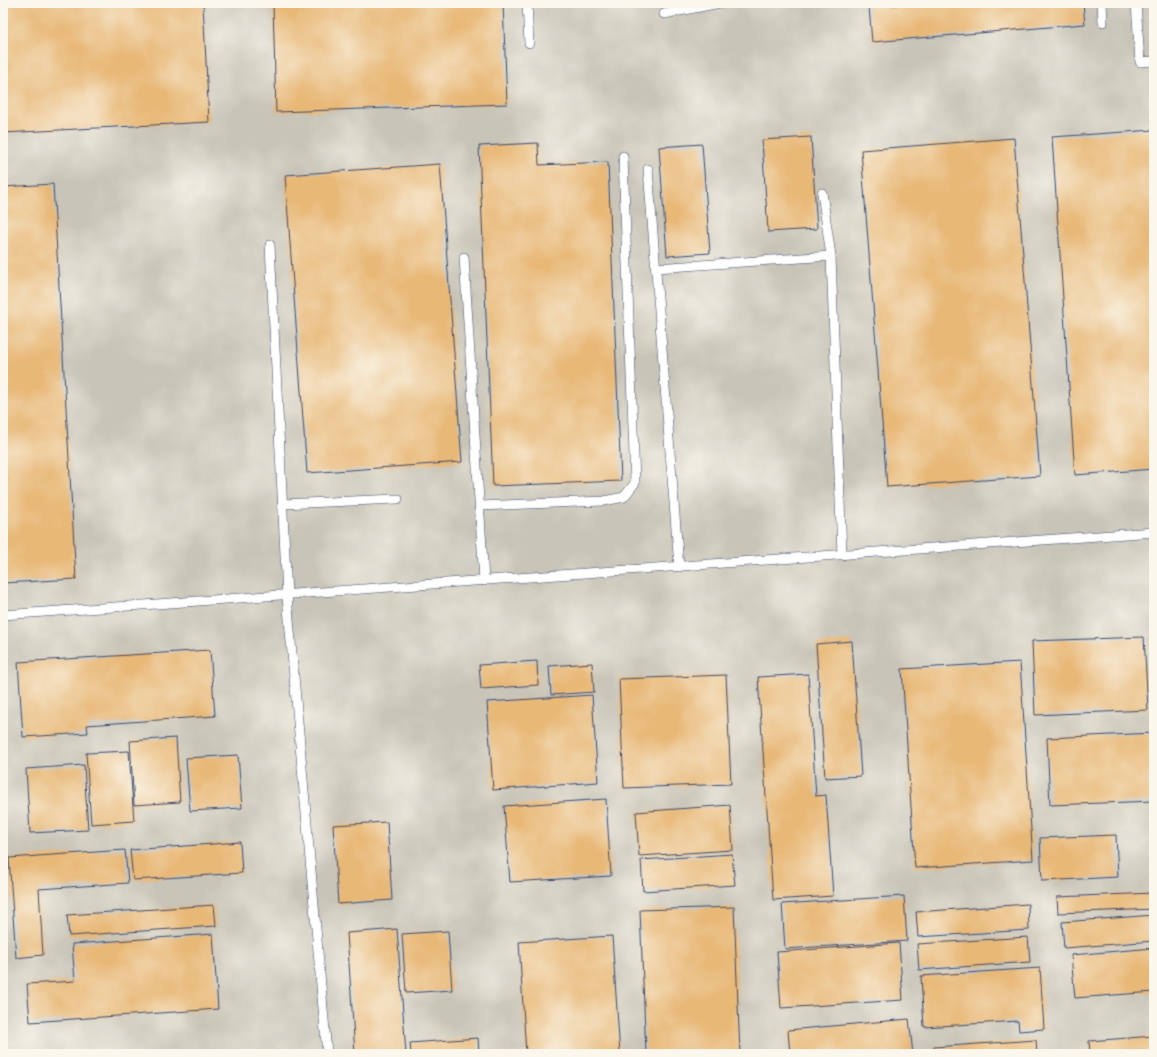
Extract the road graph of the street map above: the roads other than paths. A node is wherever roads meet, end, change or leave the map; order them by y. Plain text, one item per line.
1 (527, 3) edge
2 (720, 3) edge
3 (1102, 3) edge
4 (1136, 3) edge
5 (664, 14) dead end
6 (1103, 22) dead end
7 (529, 43) dead end
8 (1154, 61) edge
9 (623, 156) dead end
10 (648, 169) dead end
11 (822, 193) dead end
12 (270, 246) dead end
13 (832, 256) junction
14 (464, 257) dead end
15 (656, 268) junction
16 (398, 498) dead end
17 (282, 504) junction
18 (480, 506) junction
19 (1154, 532) edge
20 (842, 555) junction
21 (679, 567) junction
22 (484, 581) junction
23 (286, 596) junction
24 (3, 615) edge
25 (327, 1054) edge

1 - 7 lane
2 - 5 lane
3 - 6 lane
4 - 8 lane
9 - 18 lane
10 - 15 lane
11 - 13 lane
12 - 17 lane
13 - 15 lane
13 - 20 lane
14 - 18 lane
15 - 21 lane
16 - 17 lane
17 - 23 lane
18 - 22 lane
19 - 20 lane
20 - 21 lane
21 - 22 lane
22 - 23 lane
23 - 24 lane
23 - 25 lane

